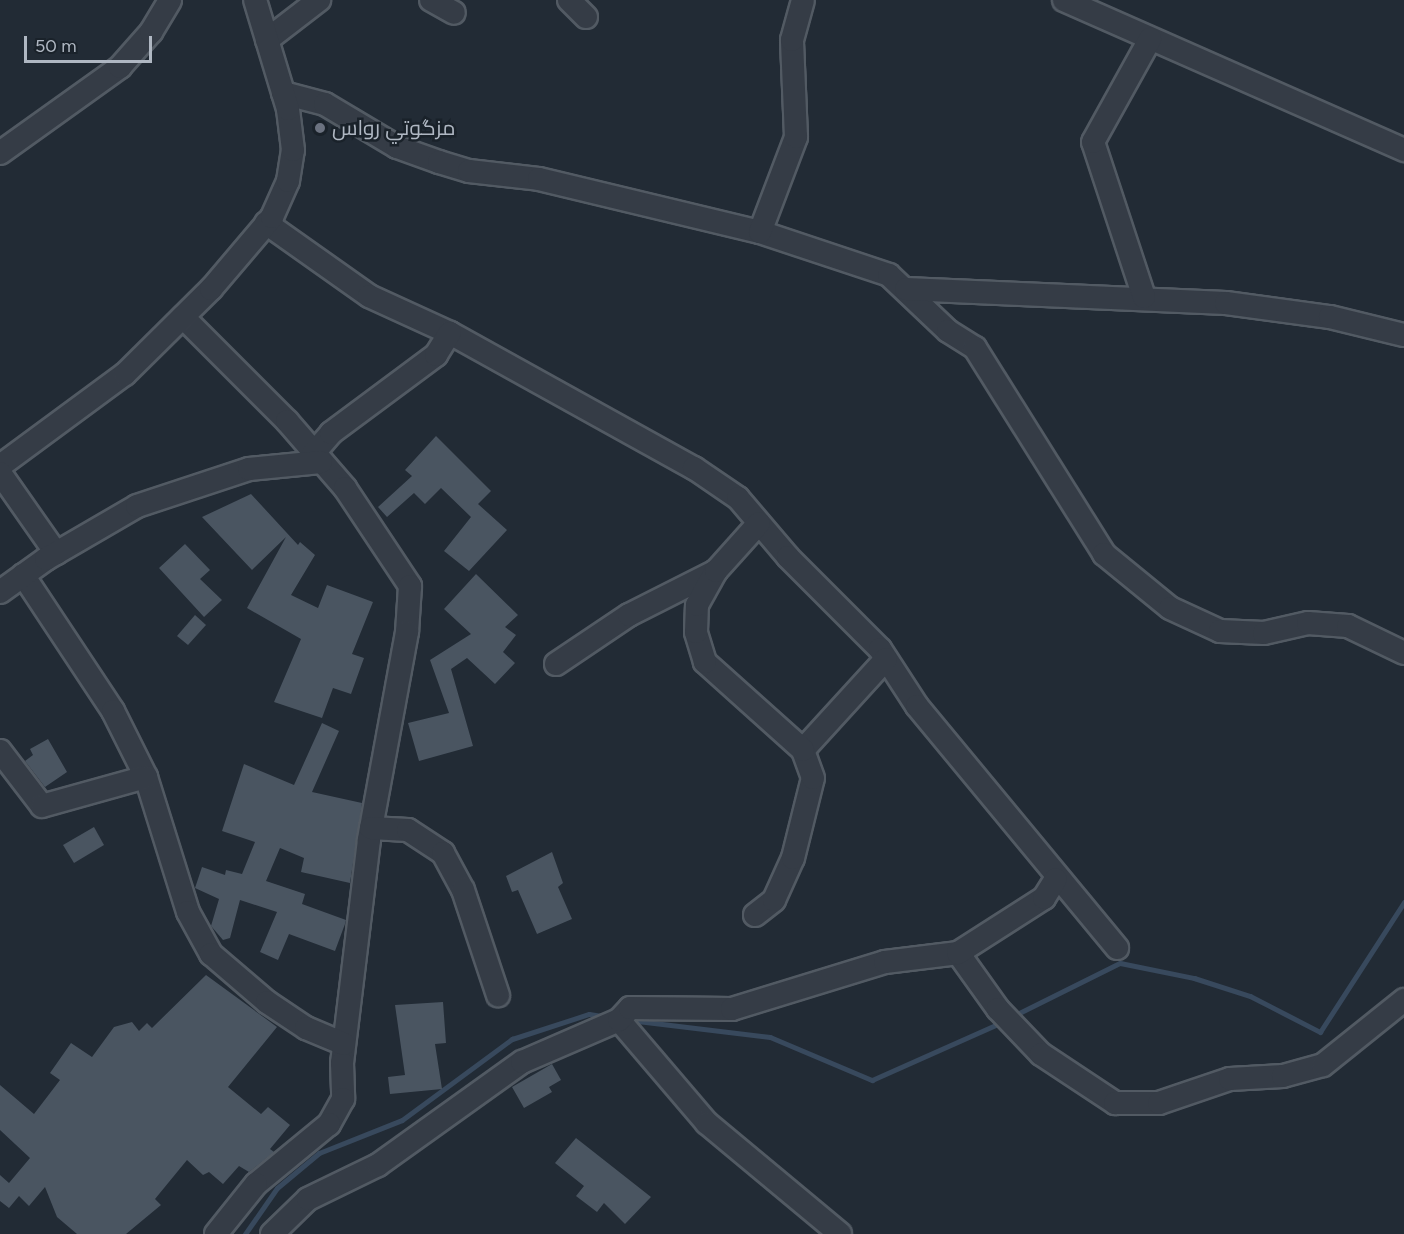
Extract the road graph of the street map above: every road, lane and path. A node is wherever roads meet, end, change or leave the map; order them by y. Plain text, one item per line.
1 (170, 0) edge
2 (255, 0) edge
3 (319, 0) edge
4 (431, 0) edge
5 (569, 0) edge
6 (803, 0) edge
7 (1064, 0) edge
8 (454, 13) dead end
9 (586, 16) dead end
10 (1150, 39) junction
11 (267, 40) junction
12 (283, 93) junction
13 (1404, 150) edge
14 (0, 153) edge
15 (266, 224) junction
16 (760, 232) junction
17 (906, 289) junction
18 (1144, 297) junction
19 (183, 317) junction
20 (450, 333) junction
21 (1404, 336) edge
22 (317, 458) junction
23 (0, 466) edge
24 (0, 473) edge
25 (759, 524) junction
26 (56, 553) junction
27 (716, 571) junction
28 (24, 575) junction
29 (0, 592) edge
30 (1404, 653) edge
31 (886, 659) junction
32 (556, 664) dead end
33 (803, 750) junction
34 (0, 751) edge
35 (146, 777) junction
36 (370, 828) junction
37 (1056, 879) junction
38 (754, 915) dead end
39 (1117, 948) dead end
40 (958, 953) junction
41 (498, 995) dead end
42 (1404, 1000) edge
43 (619, 1020) junction
44 (344, 1044) junction
45 (216, 1234) edge
46 (272, 1234) edge
47 (840, 1234) edge

1 - 14 street
2 - 11 street
3 - 11 street
4 - 8 street
5 - 9 street
6 - 16 street
7 - 10 street
10 - 13 street
10 - 18 street
11 - 12 street
12 - 15 street
12 - 16 street
15 - 19 street
15 - 20 street
16 - 17 street
17 - 18 street
17 - 30 street
18 - 21 street
19 - 22 street
19 - 23 street
20 - 22 street
20 - 25 street
22 - 26 street
22 - 36 street
24 - 26 street
25 - 27 street
25 - 31 street
26 - 28 street
27 - 32 street
27 - 33 street
28 - 29 street
28 - 35 street
31 - 33 street
31 - 37 street
33 - 38 street
34 - 35 street
35 - 44 street
36 - 41 street
36 - 44 street
37 - 39 street
37 - 40 street
40 - 42 street
40 - 43 street
43 - 46 street
43 - 47 street
44 - 45 street

